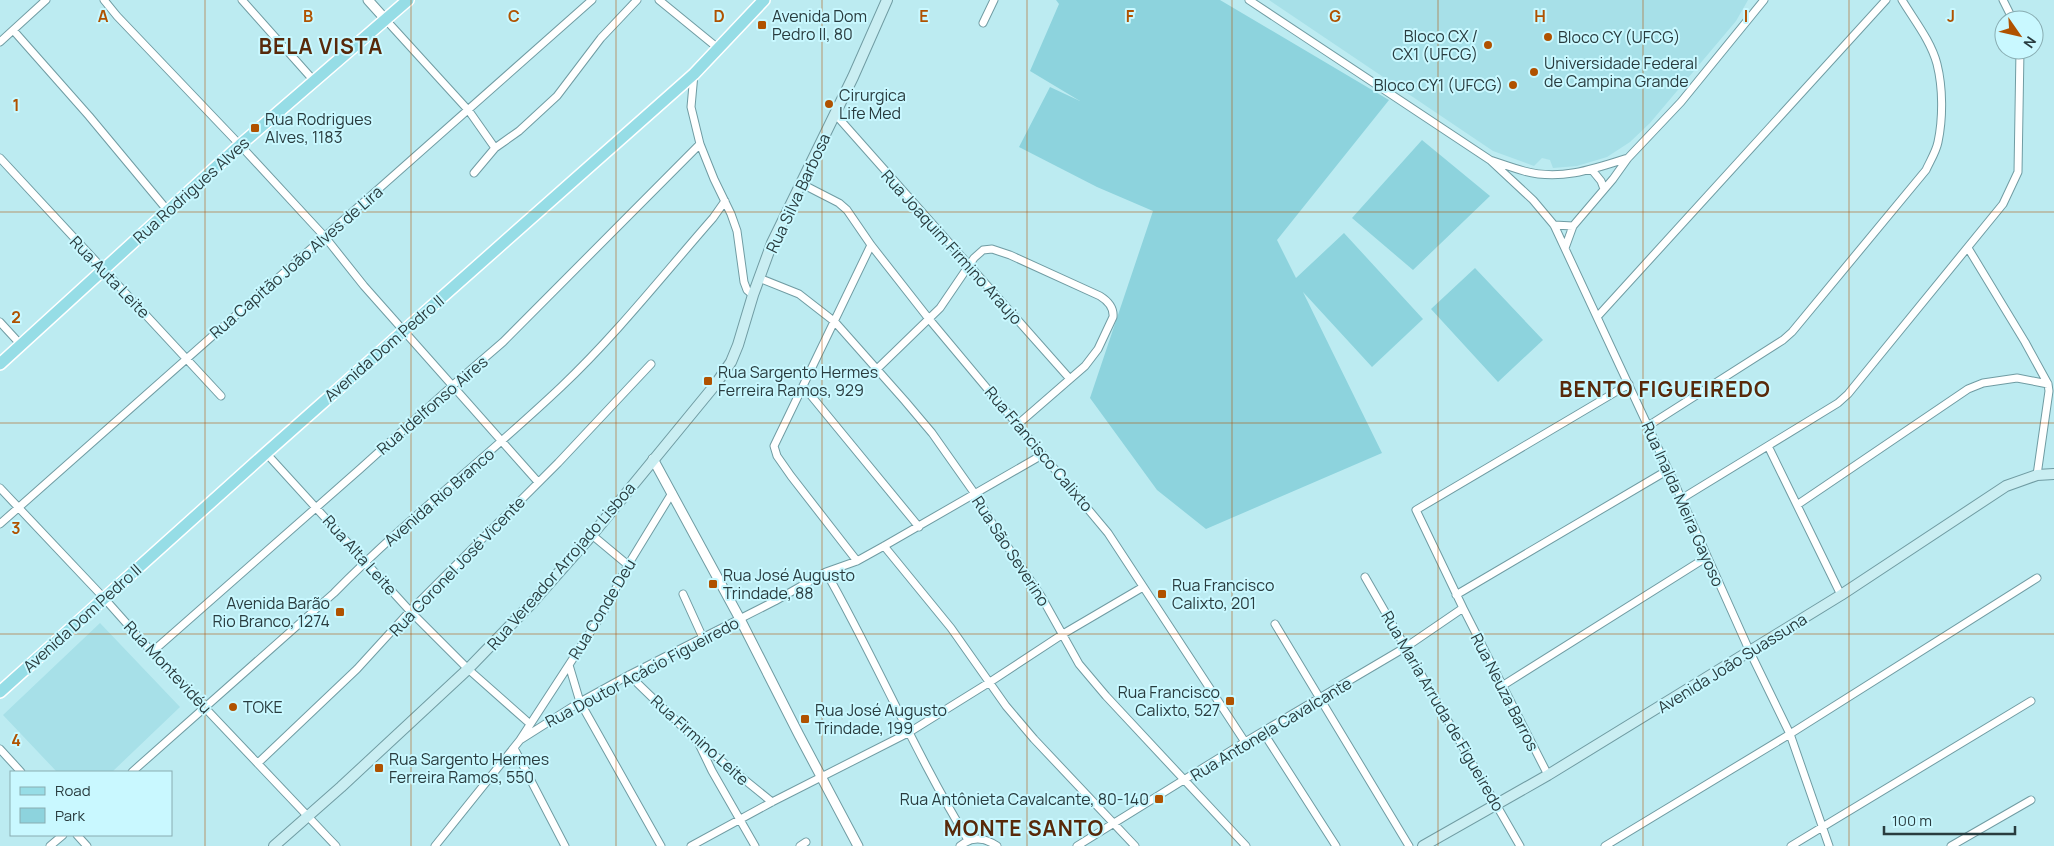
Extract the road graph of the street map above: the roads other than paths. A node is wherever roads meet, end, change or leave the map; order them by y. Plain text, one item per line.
1 (46, 0) edge
2 (104, 0) edge
3 (242, 0) edge
4 (368, 0) edge
5 (408, 0) edge
6 (592, 0) edge
7 (637, 0) edge
8 (659, 0) edge
9 (764, 0) edge
10 (887, 0) edge
11 (994, 0) edge
12 (1249, 0) edge
13 (1886, 0) edge
14 (1902, 0) edge
15 (1763, 1) edge
16 (386, 20) junction
17 (982, 23) dead end
18 (13, 30) junction
19 (0, 42) edge
20 (719, 49) junction
21 (2020, 60) edge
22 (694, 74) junction
23 (315, 82) junction
24 (469, 111) junction
25 (835, 114) junction
26 (700, 144) junction
27 (240, 145) junction
28 (495, 148) junction
29 (0, 158) edge
30 (1628, 158) junction
31 (1490, 160) junction
32 (1592, 170) junction
33 (1525, 172) junction
34 (474, 173) dead end
35 (802, 184) junction
36 (1516, 185) junction
37 (1604, 189) junction
38 (725, 201) junction
39 (168, 210) junction
40 (1554, 225) junction
41 (1573, 226) junction
42 (325, 237) junction
43 (871, 245) junction
44 (1565, 248) junction
45 (1968, 248) junction
46 (969, 266) junction
47 (104, 271) junction
48 (759, 278) junction
49 (753, 295) junction
50 (1598, 316) junction
51 (929, 319) junction
52 (0, 322) edge
53 (835, 322) junction
54 (405, 331) junction
55 (22, 346) junction
56 (187, 359) junction
57 (731, 362) joint
58 (0, 364) edge
59 (651, 364) dead end
60 (876, 370) junction
61 (1070, 379) junction
62 (1629, 384) junction
63 (2048, 384) junction
64 (452, 386) junction
65 (804, 387) junction
66 (221, 396) dead end
67 (1017, 425) junction
68 (1648, 426) junction
69 (503, 442) junction
70 (1768, 446) junction
71 (266, 453) junction
72 (1042, 455) junction
73 (653, 459) junction
74 (1668, 470) junction
75 (2054, 474) edge
76 (2037, 475) junction
77 (538, 482) junction
78 (0, 488) edge
79 (672, 493) junction
80 (975, 494) junction
81 (1681, 499) junction
82 (1797, 505) junction
83 (316, 506) junction
84 (18, 508) junction
85 (0, 524) edge
86 (919, 527) junction
87 (592, 535) junction
88 (884, 546) junction
89 (1707, 557) junction
90 (365, 561) junction
91 (857, 561) junction
92 (628, 565) junction
93 (826, 572) junction
94 (1365, 577) dead end
95 (2037, 578) dead end
96 (1143, 587) junction
97 (683, 594) dead end
98 (1456, 595) junction
99 (1841, 595) junction
100 (104, 598) junction
101 (1463, 608) junction
102 (410, 611) junction
103 (740, 619) junction
104 (1275, 624) dead end
105 (1063, 634) junction
106 (703, 638) junction
107 (1406, 646) junction
108 (152, 652) junction
109 (1750, 652) junction
110 (569, 665) junction
111 (468, 669) junction
112 (629, 675) junction
113 (990, 682) junction
114 (1502, 686) junction
115 (0, 692) edge
116 (1320, 699) junction
117 (2031, 700) dead end
118 (580, 702) junction
119 (204, 707) junction
120 (529, 724) junction
121 (1263, 732) junction
122 (908, 733) junction
123 (1790, 734) junction
124 (520, 740) junction
125 (698, 742) junction
126 (1245, 742) junction
127 (514, 748) junction
128 (0, 749) edge
129 (258, 763) junction
130 (20, 771) edge
131 (133, 771) edge
132 (1548, 775) junction
133 (821, 777) junction
134 (1185, 781) junction
135 (2031, 800) dead end
136 (772, 802) junction
137 (1497, 804) junction
138 (308, 815) junction
139 (740, 821) junction
140 (1114, 824) junction
141 (1823, 827) junction
142 (286, 835) junction
143 (63, 836) edge
144 (78, 836) edge
145 (968, 840) junction
146 (50, 846) edge
147 (87, 846) edge
148 (274, 846) edge
149 (284, 846) edge
150 (336, 846) edge
151 (435, 846) edge
152 (565, 846) edge
153 (661, 846) edge
154 (691, 846) edge
155 (755, 846) edge
156 (858, 846) edge
157 (960, 846) edge
158 (996, 846) edge
159 (1078, 846) edge
160 (1135, 846) edge
161 (1246, 846) edge
162 (1336, 846) edge
163 (1409, 846) edge
164 (1424, 846) edge
165 (1520, 846) edge
166 (1605, 846) edge
167 (1791, 846) edge
168 (1829, 846) edge
169 (1951, 846) edge

1 - 18 street
2 - 27 street
3 - 23 street
4 - 16 street
5 - 16 main road, Rua Rodrigues Alves
6 - 24 street, Rua Capitão João Alves de Lira
7 - 28 street
8 - 20 street
9 - 20 main road, Avenida Dom Pedro II
10 - 25 main road, Rua Silva Barbosa
11 - 17 street
12 - 31 street
13 - 50 street
14 - 68 street
15 - 30 street
16 - 23 main road, Rua Rodrigues Alves
16 - 24 street
18 - 19 street
18 - 39 street
20 - 22 main road, Avenida Dom Pedro II
21 - 45 street
22 - 26 street
22 - 54 main road, Avenida Dom Pedro II
23 - 27 main road, Rua Rodrigues Alves
24 - 28 street
24 - 42 street, Rua Capitão João Alves de Lira
25 - 35 main road, Rua Silva Barbosa
25 - 46 street, Rua Joaquim Firmino Araujo
26 - 38 street
26 - 64 street, Rua Idelfonso Aires
27 - 39 main road, Rua Rodrigues Alves
27 - 42 street
28 - 34 street
29 - 47 street, Rua Auta Leite
30 - 32 street
30 - 37 street
31 - 33 street
31 - 36 street, Rua Inalda Meira Gayoso
32 - 33 street
32 - 37 street
33 - 36 street
35 - 43 street, Rua Francisco Calixto
35 - 48 main road, Rua Silva Barbosa
36 - 40 street, Rua Inalda Meira Gayoso
37 - 41 street
38 - 49 street
38 - 69 street, Avenida Rio Branco
39 - 47 main road, Rua Rodrigues Alves
40 - 41 street
40 - 44 street, Rua Inalda Meira Gayoso
41 - 44 street
42 - 54 street
42 - 56 street, Rua Capitão João Alves de Lira
43 - 51 street, Rua Francisco Calixto
43 - 53 street
44 - 50 street, Rua Inalda Meira Gayoso
45 - 63 street
45 - 70 street
46 - 51 street
46 - 61 street, Rua Joaquim Firmino Araujo
46 - 61 street
47 - 55 main road, Rua Rodrigues Alves
47 - 56 street, Rua Auta Leite
48 - 49 main road, Rua Silva Barbosa
48 - 53 street, Rua São Severino
49 - 57 main road, Rua Silva Barbosa
50 - 62 street, Rua Inalda Meira Gayoso
51 - 60 street
51 - 67 street, Rua Francisco Calixto
52 - 55 street
53 - 60 street, Rua São Severino
53 - 65 street
54 - 64 street
54 - 71 main road, Avenida Dom Pedro II
55 - 58 main road, Rua Rodrigues Alves
56 - 66 street, Rua Auta Leite
56 - 84 street, Rua Capitão João Alves de Lira
57 - 73 main road, Rua Vereador Arrojado Lisboa
59 - 77 street, Rua Coronel José Vicente
60 - 80 street, Rua São Severino
61 - 67 street
62 - 68 street, Rua Inalda Meira Gayoso
62 - 98 street, Rua Neuza Barros
63 - 76 street
63 - 82 street
64 - 69 street
64 - 83 street, Rua Idelfonso Aires
65 - 86 street
65 - 91 street
67 - 72 street, Rua Francisco Calixto
68 - 74 street, Rua Inalda Meira Gayoso
69 - 77 street
69 - 90 street, Avenida Rio Branco
70 - 81 street
70 - 82 street
71 - 83 street, Rua Alta Leite
71 - 100 main road, Avenida Dom Pedro II
72 - 80 street, Rua Doutor Acácio Figueiredo
72 - 96 street, Rua Francisco Calixto
73 - 79 street
73 - 87 main road, Rua Vereador Arrojado Lisboa
74 - 81 street, Rua Inalda Meira Gayoso
74 - 98 street
75 - 76 main road, Avenida João Suassuna
76 - 99 main road, Avenida João Suassuna
77 - 102 street, Rua Coronel José Vicente
78 - 84 street, Rua Montevidéu
79 - 92 street, Rua Conde Deu
79 - 103 street
80 - 86 street, Rua Doutor Acácio Figueiredo
80 - 105 street, Rua São Severino
81 - 89 street, Rua Inalda Meira Gayoso
82 - 99 street
83 - 90 street, Rua Alta Leite
83 - 108 street, Rua Idelfonso Aires
84 - 85 street, Rua Capitão João Alves de Lira
84 - 100 street, Rua Montevidéu
86 - 88 street, Rua Doutor Acácio Figueiredo
87 - 92 street
87 - 111 main road, Rua Vereador Arrojado Lisboa
88 - 91 street, Rua Doutor Acácio Figueiredo
88 - 113 street
89 - 109 street, Rua Inalda Meira Gayoso
89 - 114 street
90 - 102 street, Rua Alta Leite
90 - 119 street, Avenida Rio Branco
91 - 93 street, Rua Doutor Acácio Figueiredo
92 - 110 street, Rua Conde Deu
93 - 103 street, Rua Doutor Acácio Figueiredo
93 - 122 street
94 - 107 street, Rua Maria Arruda de Figueiredo
95 - 123 street
96 - 105 street
96 - 126 street, Rua Francisco Calixto
97 - 106 street
98 - 101 street, Rua Neuza Barros
99 - 109 main road, Avenida João Suassuna
100 - 108 street, Rua Montevidéu
100 - 115 main road, Avenida Dom Pedro II
101 - 107 street, Rua Antonela Cavalcante
101 - 114 street, Rua Neuza Barros
102 - 111 street, Rua Alta Leite
102 - 129 street, Rua Coronel José Vicente
103 - 106 street, Rua Doutor Acácio Figueiredo
103 - 133 street
104 - 116 street
105 - 113 street
105 - 134 street, Rua São Severino
106 - 112 street, Rua Doutor Acácio Figueiredo
107 - 116 street, Rua Antonela Cavalcante
107 - 137 street, Rua Maria Arruda de Figueiredo
108 - 119 street, Rua Montevidéu
109 - 123 street, Rua Inalda Meira Gayoso
109 - 132 main road, Avenida João Suassuna
110 - 118 street
110 - 120 street, Rua Conde Deu
111 - 120 street, Rua Alta Leite
111 - 138 main road, Rua Vereador Arrojado Lisboa
112 - 118 street, Rua Doutor Acácio Figueiredo
112 - 125 street, Rua Firmino Leite
113 - 122 street
113 - 140 street
114 - 132 street, Rua Neuza Barros
116 - 121 street, Rua Antonela Cavalcante
116 - 163 street
117 - 141 street
118 - 124 street, Rua Doutor Acácio Figueiredo
118 - 153 street
119 - 129 street, Rua Montevidéu
119 - 131 street, Avenida Rio Branco
120 - 124 street
121 - 126 street, Rua Antonela Cavalcante
121 - 162 street
122 - 133 street
122 - 145 street
123 - 141 street, Rua Inalda Meira Gayoso
123 - 166 street
124 - 127 street, Rua Doutor Acácio Figueiredo
125 - 136 street, Rua Firmino Leite
125 - 139 street
126 - 134 street, Rua Antonela Cavalcante
127 - 151 street, Rua Doutor Acácio Figueiredo
127 - 152 street
128 - 130 street
129 - 138 street, Rua Montevidéu
132 - 137 main road, Avenida João Suassuna
133 - 136 street
133 - 156 street
134 - 140 street, Rua Antonela Cavalcante
134 - 161 street, Rua São Severino
135 - 169 street
136 - 139 street
137 - 164 main road, Avenida João Suassuna
137 - 165 street, Rua Maria Arruda de Figueiredo
138 - 142 main road, Rua Vereador Arrojado Lisboa
138 - 150 street, Rua Montevidéu
139 - 154 street
139 - 155 street
140 - 159 street, Rua Antonela Cavalcante
140 - 160 street
141 - 167 street
141 - 168 street, Rua Inalda Meira Gayoso
142 - 148 main road, Rua Vereador Arrojado Lisboa
142 - 149 street
143 - 146 street
144 - 147 street
145 - 157 street
145 - 158 street

